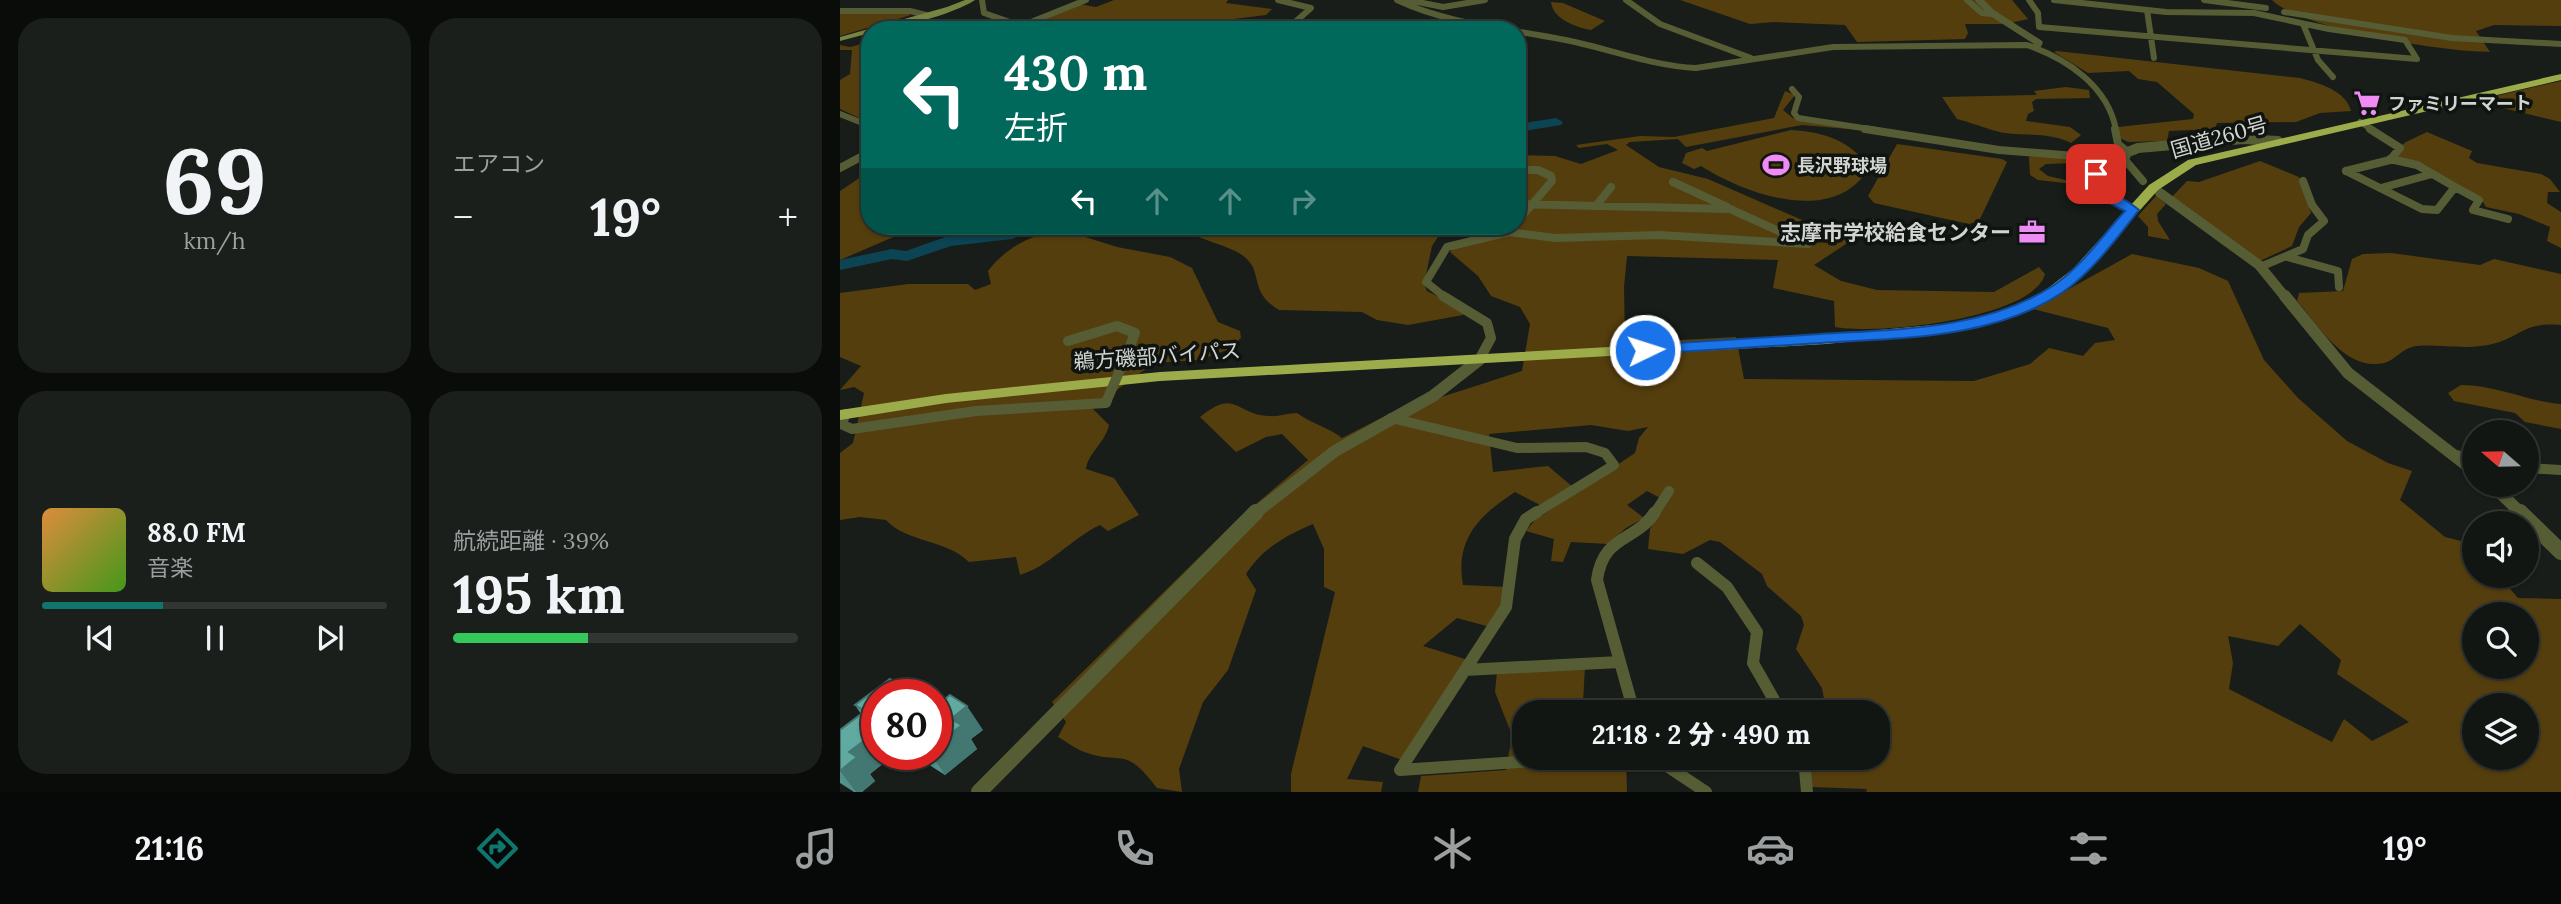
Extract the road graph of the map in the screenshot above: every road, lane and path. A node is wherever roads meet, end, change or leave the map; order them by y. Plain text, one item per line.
1 (971, 0) edge
2 (982, 0) edge
3 (1086, 0) edge
4 (1278, 0) edge
5 (1397, 0) edge
6 (1408, 0) edge
7 (1485, 0) edge
8 (1626, 0) edge
9 (1967, 0) edge
10 (1979, 0) edge
11 (2029, 0) edge
12 (2054, 0) edge
13 (2204, 0) edge
14 (2147, 10) junction
15 (840, 11) edge
16 (1992, 14) junction
17 (926, 15) junction
18 (904, 21) edge
19 (1007, 21) edge
20 (1034, 21) edge
21 (1296, 21) edge
22 (1466, 21) edge
23 (2304, 24) junction
24 (861, 33) edge
25 (1526, 33) edge
26 (2150, 37) junction
27 (840, 39) edge
28 (2561, 44) edge
29 (2037, 46) junction
30 (2314, 50) junction
31 (1755, 58) junction
32 (2154, 58) dead end
33 (2333, 77) dead end
34 (2561, 77) edge
35 (1792, 89) dead end
36 (840, 114) edge
37 (861, 122) edge
38 (2360, 122) junction
39 (2278, 141) junction
40 (2127, 156) junction
41 (861, 157) edge
42 (2390, 159) junction
43 (2108, 162) junction
44 (840, 168) edge
45 (1526, 170) edge
46 (2432, 174) junction
47 (2143, 181) dead end
48 (2303, 181) dead end
49 (1673, 182) dead end
50 (1611, 187) dead end
51 (2455, 187) junction
52 (2381, 188) junction
53 (2160, 193) dead end
54 (1526, 204) edge
55 (1532, 204) junction
56 (1596, 206) junction
57 (1730, 209) junction
58 (2132, 210) junction
59 (1526, 211) edge
60 (2508, 219) dead end
61 (1526, 232) edge
62 (1490, 235) edge
63 (2284, 256) junction
64 (2260, 267) junction
65 (2339, 287) dead end
66 (1068, 341) dead end
67 (1479, 360) junction
68 (843, 415) edge
69 (1390, 418) junction
70 (2454, 455) junction
71 (2462, 456) edge
72 (2462, 461) edge
73 (2539, 469) edge
74 (2561, 470) edge
75 (1669, 491) dead end
76 (2505, 497) edge
77 (2561, 552) edge
78 (1696, 563) dead end
79 (1619, 662) junction
80 (1465, 670) junction
81 (1630, 700) edge
82 (1774, 700) edge
83 (1512, 763) edge
84 (1673, 770) edge
85 (1805, 770) edge
86 (979, 792) edge
87 (1706, 792) edge
88 (1807, 792) edge

1 - 17 main road
2 - 19 street
3 - 20 street
4 - 21 street
5 - 22 street
6 - 7 street
8 - 31 street
9 - 16 street
10 - 16 street
11 - 26 street
12 - 14 street
13 - 28 street
14 - 23 street
14 - 26 street
15 - 17 street
16 - 29 street
17 - 18 main road
23 - 30 street
23 - 30 street
24 - 27 main road
25 - 31 street
26 - 30 street
26 - 32 street
29 - 31 street
29 - 40 street
30 - 33 street
34 - 38 highway, 国道260号
35 - 43 street
36 - 37 street
38 - 39 highway, 国道260号
38 - 42 street
39 - 40 street
39 - 58 highway, 国道260号
40 - 43 street
40 - 47 street
41 - 44 street
42 - 46 street
42 - 52 street
43 - 58 street
45 - 55 street
46 - 51 street
46 - 52 street
48 - 63 street
49 - 57 street
50 - 56 street
51 - 52 street
51 - 60 street
53 - 64 street
54 - 55 street
55 - 56 street
55 - 59 street
56 - 57 street
57 - 61 street
58 - 67 highway, 国道260号
62 - 67 street
63 - 64 street
63 - 65 street
64 - 70 street
66 - 68 street, bridge
67 - 68 highway, 鵜方磯部バイパス
67 - 69 street
69 - 80 street
69 - 86 street
70 - 71 street
70 - 72 street
73 - 74 street
75 - 79 street
76 - 77 street
78 - 82 street
79 - 80 street
79 - 81 street
80 - 83 street
84 - 87 street
85 - 88 street

